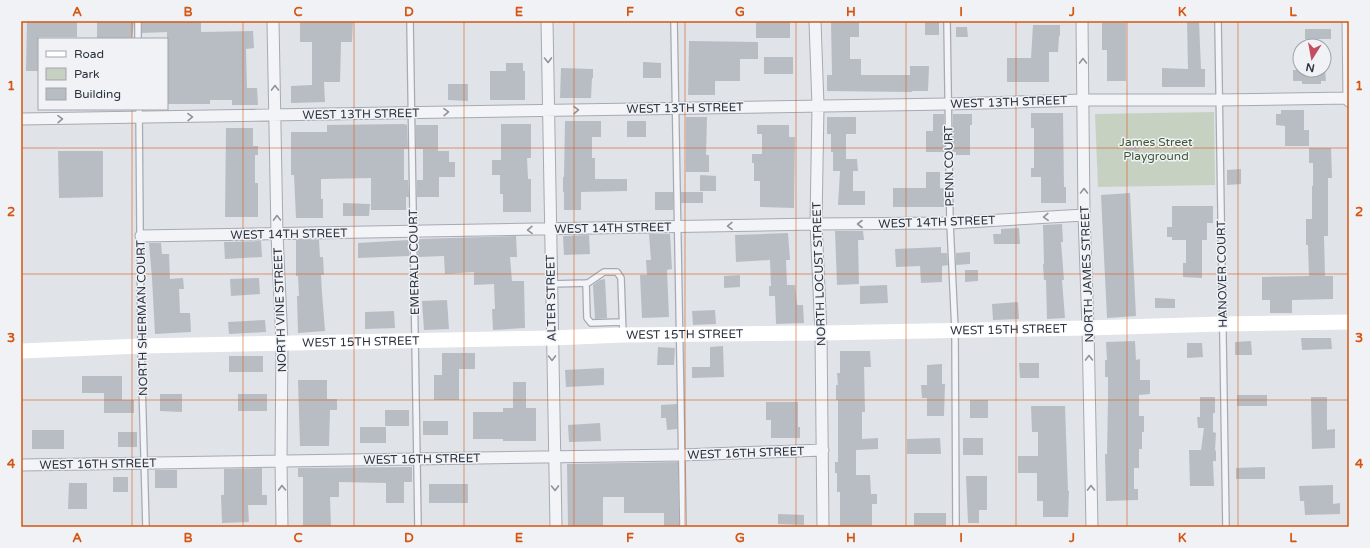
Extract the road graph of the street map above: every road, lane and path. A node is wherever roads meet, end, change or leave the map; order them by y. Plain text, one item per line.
1 (138, 21) edge
2 (274, 21) edge
3 (410, 21) edge
4 (547, 21) edge
5 (674, 21) edge
6 (814, 21) edge
7 (947, 21) edge
8 (1082, 21) edge
9 (1218, 21) edge
10 (1348, 21) edge
11 (138, 38) edge
12 (1349, 99) edge
13 (1084, 100) junction
14 (1219, 100) junction
15 (948, 104) junction
16 (818, 106) junction
17 (676, 109) junction
18 (549, 111) junction
19 (139, 113) edge
20 (411, 113) junction
21 (275, 115) junction
22 (21, 119) edge
23 (1084, 215) junction
24 (950, 223) junction
25 (816, 224) junction
26 (678, 227) junction
27 (551, 229) junction
28 (413, 232) junction
29 (277, 234) junction
30 (141, 236) junction
31 (586, 283) junction
32 (551, 284) junction
33 (1349, 322) edge
34 (1222, 324) junction
35 (623, 328) junction
36 (1088, 328) junction
37 (955, 330) junction
38 (821, 334) junction
39 (679, 335) junction
40 (552, 338) junction
41 (415, 340) junction
42 (282, 343) junction
43 (141, 346) junction
44 (21, 350) edge
45 (823, 450) junction
46 (682, 455) junction
47 (555, 457) junction
48 (417, 459) junction
49 (281, 461) junction
50 (145, 463) junction
51 (21, 465) edge
52 (146, 527) edge
53 (282, 527) edge
54 (418, 527) edge
55 (556, 527) edge
56 (683, 527) edge
57 (823, 527) edge
58 (956, 527) edge
59 (1092, 527) edge
60 (1226, 527) edge

1 - 11 lane
21 -> 2 street, NORTH VINE STREET
3 - 20 lane, EMERALD COURT
4 -> 18 street, ALTER STREET
5 - 17 lane
6 - 16 street, NORTH LOCUST STREET
7 - 15 lane, PENN COURT
13 -> 8 street, NORTH JAMES STREET
9 - 14 lane, HANOVER COURT
10 - 12 street
12 - 14 street, WEST 13TH STREET
13 - 14 street, WEST 13TH STREET
13 - 15 street, WEST 13TH STREET
23 -> 13 street, NORTH JAMES STREET
14 - 34 lane, HANOVER COURT
15 - 16 street, WEST 13TH STREET
15 - 24 lane, PENN COURT
16 - 17 street, WEST 13TH STREET
16 - 25 street, NORTH LOCUST STREET
18 -> 17 street, WEST 13TH STREET
17 - 26 lane
20 -> 18 street, WEST 13TH STREET
18 - 27 street, ALTER STREET
19 -> 21 street, WEST 13TH STREET
22 -> 19 street, WEST 13TH STREET
19 - 30 lane, NORTH SHERMAN COURT
20 - 21 street, WEST 13TH STREET
20 - 28 lane, EMERALD COURT
29 -> 21 street, NORTH VINE STREET
23 -> 24 street, WEST 14TH STREET
23 - 36 street, NORTH JAMES STREET
24 -> 25 street, WEST 14TH STREET
24 - 37 lane, PENN COURT
25 -> 26 street, WEST 14TH STREET
25 - 38 street, NORTH LOCUST STREET
26 - 27 street, WEST 14TH STREET
26 - 39 lane
27 -> 28 street, WEST 14TH STREET
27 - 32 street, ALTER STREET
28 - 29 street, WEST 14TH STREET
28 - 41 lane, EMERALD COURT
29 - 30 street, WEST 14TH STREET
29 - 42 street, NORTH VINE STREET
30 - 43 lane, NORTH SHERMAN COURT
31 - 32 lane
31 - 35 lane
31 - 35 lane
32 - 40 street, ALTER STREET
33 - 34 main road, WEST 15TH STREET
34 - 36 main road, WEST 15TH STREET
34 - 60 lane, HANOVER COURT
35 - 39 main road, WEST 15TH STREET
35 - 40 main road, WEST 15TH STREET
36 - 37 main road, WEST 15TH STREET
59 -> 36 street, NORTH JAMES STREET
37 - 38 main road, WEST 15TH STREET
37 - 58 lane, PENN COURT
38 - 39 main road, WEST 15TH STREET
38 - 45 street, NORTH LOCUST STREET
39 - 46 lane
40 - 41 main road, WEST 15TH STREET
40 -> 47 street, ALTER STREET
41 - 42 main road, WEST 15TH STREET
41 - 48 lane, EMERALD COURT
42 - 43 main road, WEST 15TH STREET
42 - 49 street, NORTH VINE STREET
43 - 44 main road, WEST 15TH STREET
43 - 50 lane, NORTH SHERMAN COURT
45 - 46 street, WEST 16TH STREET
45 - 57 street, NORTH LOCUST STREET
46 - 47 street, WEST 16TH STREET
46 - 56 lane
47 - 48 street, WEST 16TH STREET
47 -> 55 street, ALTER STREET
48 - 49 street, WEST 16TH STREET
48 - 54 lane, EMERALD COURT
49 - 50 street, WEST 16TH STREET
53 -> 49 street, NORTH VINE STREET
50 - 51 street, WEST 16TH STREET
50 - 52 lane, NORTH SHERMAN COURT

